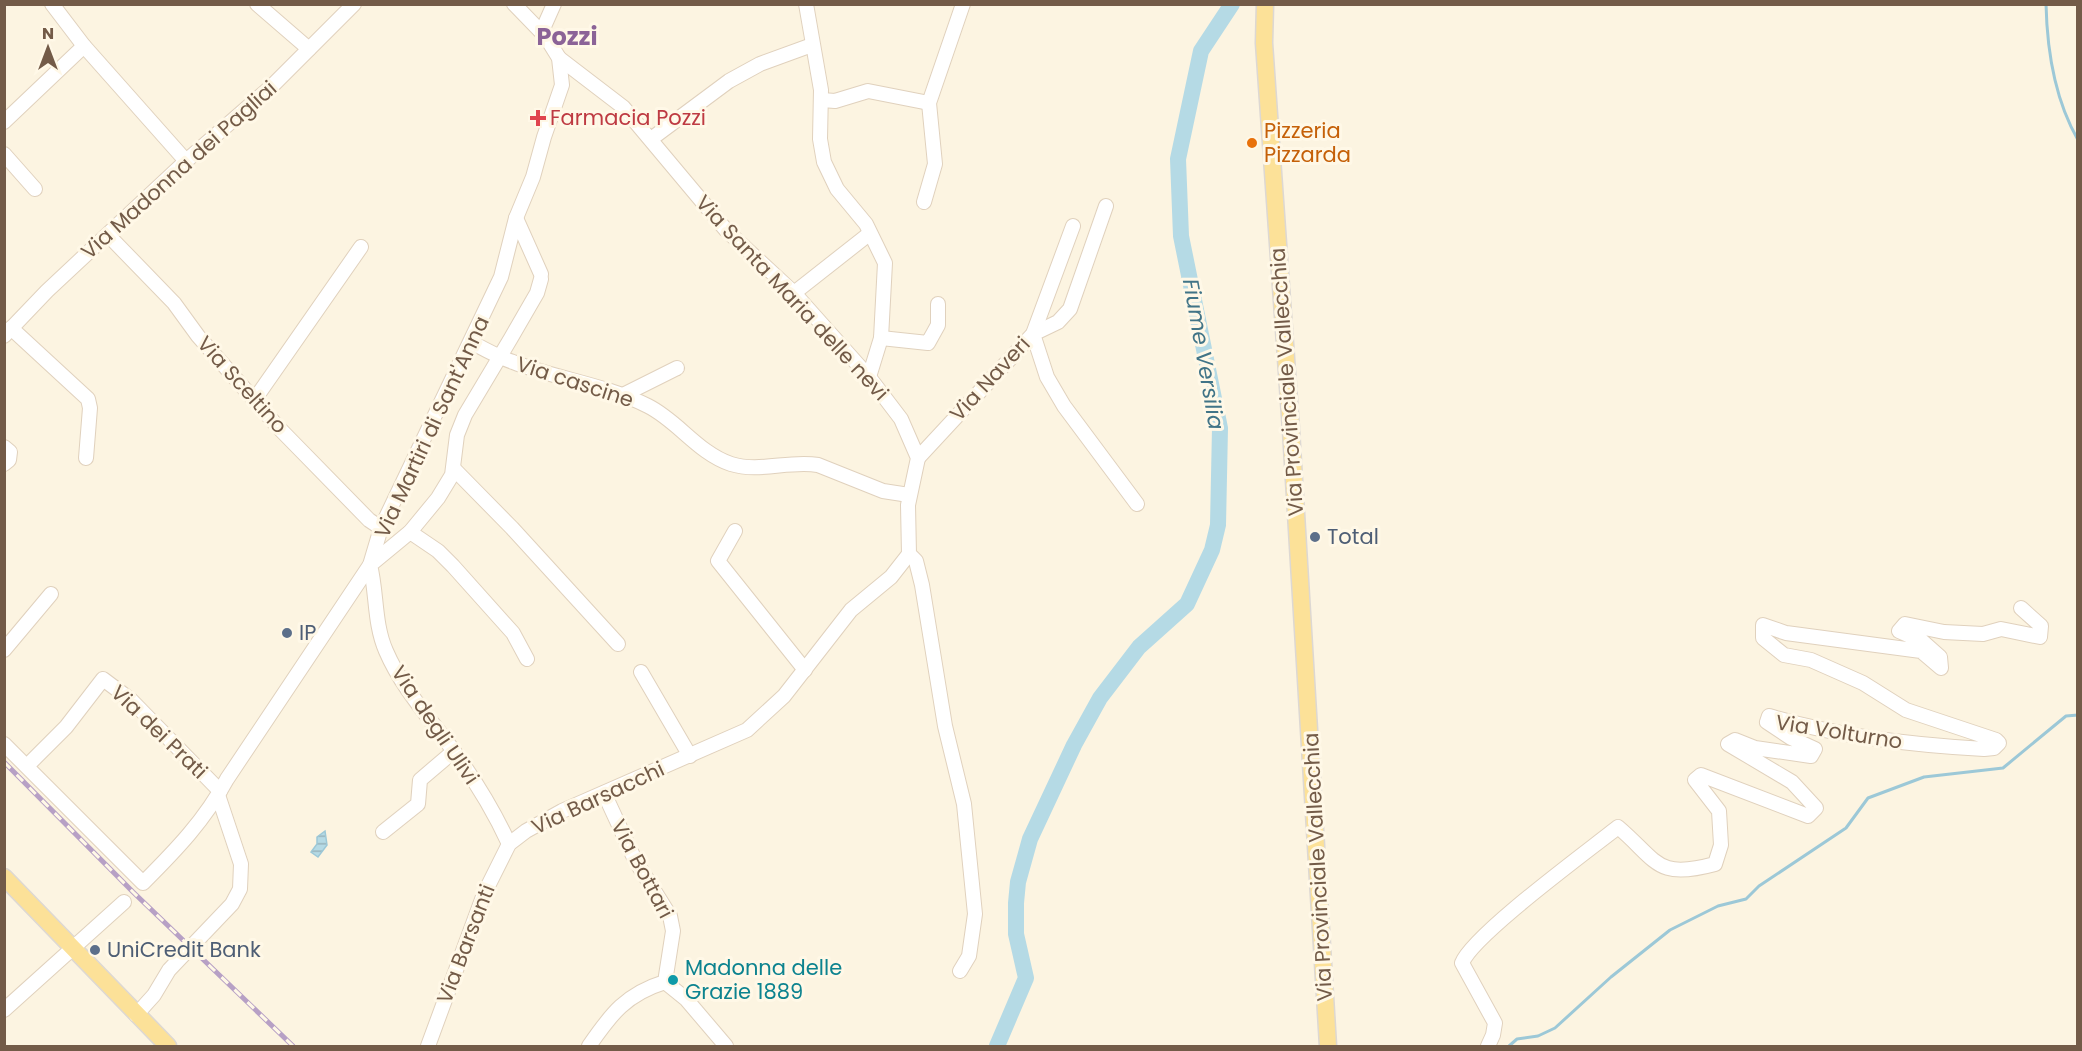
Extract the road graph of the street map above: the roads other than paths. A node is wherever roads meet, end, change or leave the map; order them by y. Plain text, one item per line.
1 (52, 4) edge
2 (257, 4) edge
3 (354, 4) edge
4 (514, 4) edge
5 (554, 4) edge
6 (806, 4) edge
7 (963, 4) edge
8 (1265, 4) edge
9 (542, 31) junction
10 (812, 45) junction
11 (84, 46) junction
12 (309, 49) junction
13 (559, 58) junction
14 (822, 100) junction
15 (929, 103) junction
16 (5, 122) edge
17 (651, 139) junction
18 (4, 154) edge
19 (186, 161) junction
20 (34, 189) dead end
21 (924, 201) dead end
22 (1106, 206) dead end
23 (516, 218) junction
24 (1073, 226) dead end
25 (869, 234) junction
26 (108, 236) junction
27 (361, 247) dead end
28 (794, 293) junction
29 (938, 304) dead end
30 (8, 332) edge
31 (1033, 334) junction
32 (881, 338) junction
33 (471, 342) junction
34 (500, 356) junction
35 (677, 368) dead end
36 (869, 377) junction
37 (623, 395) junction
38 (255, 399) junction
39 (4, 447) edge
40 (86, 458) dead end
41 (918, 458) junction
42 (4, 464) edge
43 (454, 469) junction
44 (909, 495) junction
45 (1137, 504) dead end
46 (381, 528) junction
47 (735, 531) dead end
48 (410, 532) junction
49 (909, 554) junction
50 (370, 565) junction
51 (51, 594) dead end
52 (2021, 608) dead end
53 (618, 644) dead end
54 (4, 650) edge
55 (526, 659) dead end
56 (805, 670) junction
57 (641, 672) dead end
58 (4, 744) edge
59 (454, 752) junction
60 (690, 756) junction
61 (27, 766) junction
62 (604, 793) junction
63 (219, 795) junction
64 (383, 832) dead end
65 (509, 844) junction
66 (4, 877) edge
67 (124, 902) dead end
68 (74, 948) junction
69 (960, 971) dead end
70 (665, 982) junction
71 (4, 1010) edge
72 (136, 1015) junction
73 (168, 1047) edge
74 (428, 1047) edge
75 (589, 1047) edge
76 (726, 1047) edge
77 (1328, 1047) edge
78 (1488, 1047) edge

1 - 11 street
2 - 12 street
3 - 12 street, Via Madonna dei Pagliai
4 - 9 street
5 - 9 street
6 - 10 street
7 - 15 street
8 - 77 main road, Via Provinciale Vallecchia
9 - 13 street
10 - 14 street
10 - 17 street
11 - 16 street
11 - 19 street
12 - 19 street, Via Madonna dei Pagliai
13 - 17 street, Via Santa Maria delle nevi
13 - 23 street, Via Martiri di Sant'Anna
14 - 15 street
14 - 25 street
15 - 21 street
17 - 28 street, Via Santa Maria delle nevi
18 - 20 street
19 - 26 street, Via Madonna dei Pagliai
22 - 31 street
23 - 33 street, Via Martiri di Sant'Anna
23 - 34 street
24 - 31 street, Via Naveri
25 - 28 street
25 - 32 street
26 - 30 street, Via Madonna dei Pagliai
26 - 38 street, Via Sceltino
27 - 38 street
28 - 36 street, Via Santa Maria delle nevi
29 - 32 street
30 - 40 street
31 - 41 street, Via Naveri
31 - 45 street
32 - 36 street
33 - 34 street, Via cascine
33 - 46 street, Via Martiri di Sant'Anna
34 - 37 street, Via cascine
34 - 43 street
35 - 37 street
36 - 41 street, Via Santa Maria delle nevi
37 - 44 street, Via cascine
38 - 46 street, Via Sceltino
39 - 42 street
41 - 44 street
43 - 48 street
43 - 53 street
44 - 49 street
46 - 50 street, Via Martiri di Sant'Anna
47 - 56 street
48 - 50 street
48 - 55 street
49 - 56 street, Via Barsacchi
49 - 69 street
50 - 59 street, Via degli Ulivi
50 - 63 street, Via Martiri di Sant'Anna
51 - 54 street
52 - 78 street, Via Volturno
56 - 60 street, Via Barsacchi
57 - 60 street, Via Barsacchi
58 - 61 street
59 - 64 street
59 - 65 street, Via degli Ulivi
60 - 62 street, Via Barsacchi
61 - 63 street, Via dei Prati
61 - 63 street, Via Martiri di Sant'Anna
62 - 65 street, Via Barsacchi
62 - 70 street, Via Bottari
63 - 72 street
65 - 74 street, Via Barsanti
66 - 68 main road
67 - 68 street
68 - 71 street
68 - 72 main road
70 - 75 street
70 - 76 street
72 - 73 main road

